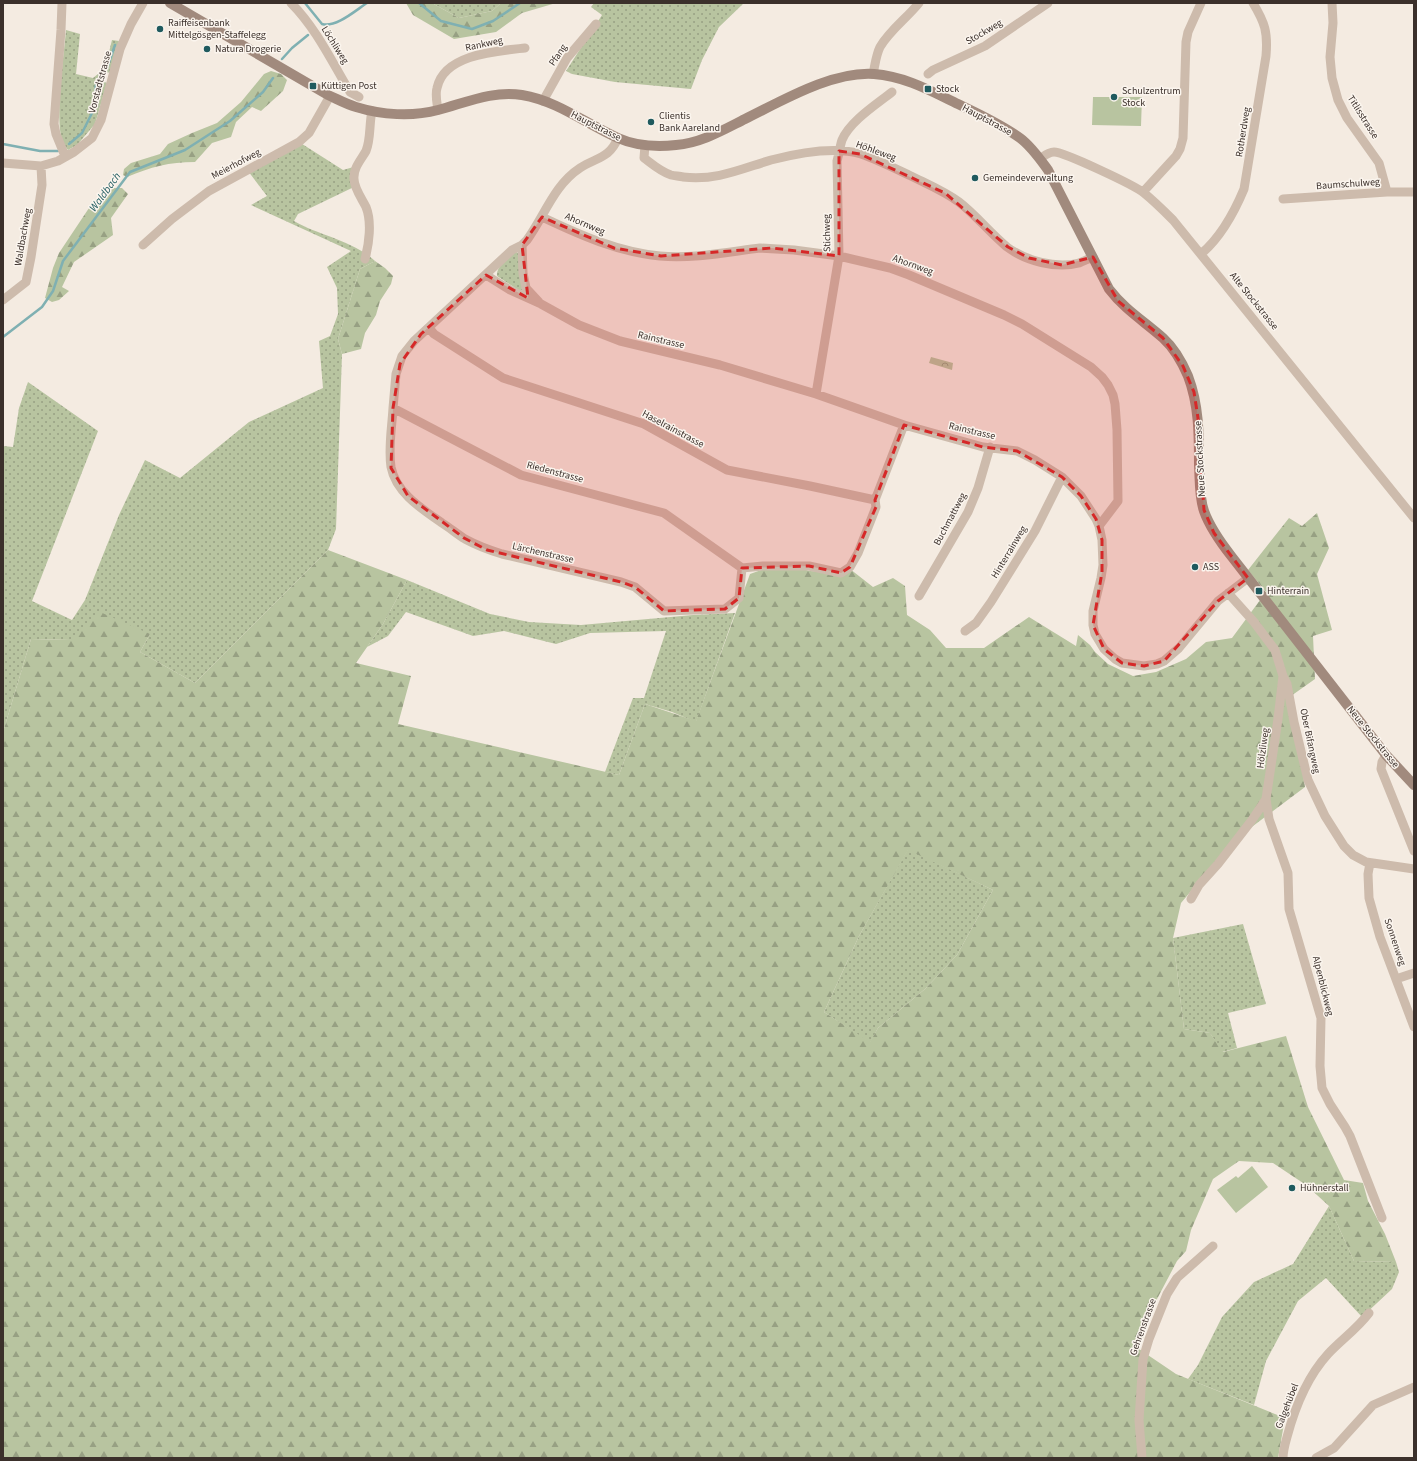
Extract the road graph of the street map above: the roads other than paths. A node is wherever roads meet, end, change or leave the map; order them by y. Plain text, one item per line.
1 (62, 3) edge
2 (143, 3) edge
3 (170, 3) edge
4 (291, 3) edge
5 (919, 3) edge
6 (1048, 3) edge
7 (1201, 3) edge
8 (1253, 3) edge
9 (1332, 3) edge
10 (596, 24) dead end
11 (525, 48) dead end
12 (873, 74) junction
13 (928, 74) dead end
14 (892, 92) dead end
15 (330, 96) junction
16 (359, 97) dead end
17 (543, 101) junction
18 (438, 110) junction
19 (372, 111) junction
20 (618, 138) junction
21 (645, 145) junction
22 (839, 151) junction
23 (65, 156) junction
24 (1040, 159) junction
25 (3, 163) edge
26 (41, 166) junction
27 (1143, 192) junction
28 (1386, 192) junction
29 (1414, 192) edge
30 (1283, 199) dead end
31 (542, 217) junction
32 (143, 245) dead end
33 (522, 245) junction
34 (1201, 254) junction
35 (838, 256) junction
36 (1093, 257) junction
37 (365, 259) dead end
38 (486, 275) junction
39 (3, 300) edge
40 (541, 304) junction
41 (429, 328) junction
42 (816, 394) junction
43 (393, 408) junction
44 (904, 425) junction
45 (990, 447) junction
46 (1062, 477) junction
47 (875, 500) junction
48 (1414, 518) edge
49 (1099, 526) junction
50 (742, 568) junction
51 (1248, 578) junction
52 (1228, 593) junction
53 (919, 596) dead end
54 (965, 631) dead end
55 (1283, 676) junction
56 (1386, 755) junction
57 (1414, 784) edge
58 (1266, 799) junction
59 (1414, 851) edge
60 (1370, 863) junction
61 (1414, 869) edge
62 (1191, 899) dead end
63 (1414, 973) edge
64 (1396, 978) junction
65 (1414, 1027) edge
66 (1382, 1218) dead end
67 (1212, 1246) dead end
68 (1369, 1313) dead end
69 (1414, 1387) edge
70 (1334, 1448) junction
71 (1142, 1458) edge
72 (1283, 1458) edge
73 (1316, 1458) edge
74 (1336, 1458) edge

1 - 23 street
2 - 23 street, Vorstadtstrasse
3 - 15 street, Hauptstrasse
4 - 16 street, Löchliweg
5 - 12 street
6 - 13 street, Stockweg
7 - 27 street
8 - 34 street, Rotherdweg
9 - 28 street, Titlisstrasse
10 - 17 street, Pfang
11 - 18 street, Rankweg
12 - 21 street, Hauptstrasse
12 - 24 street, Hauptstrasse
14 - 22 street, Stichweg
15 - 19 street, Hauptstrasse
15 - 32 street, Meierhofweg
17 - 18 street, Hauptstrasse
17 - 20 street, Hauptstrasse
18 - 19 street, Hauptstrasse
19 - 37 street
20 - 21 street, Hauptstrasse
20 - 31 street
21 - 22 street, Höhleweg
22 - 35 street, Stichweg
22 - 36 street, Höhleweg
23 - 26 street, Vorstadtstrasse
24 - 27 street, Alte Stockstrasse
24 - 36 street, Neue Stockstrasse
25 - 26 street, Vorstadtstrasse
26 - 39 street, Waldbachweg
27 - 34 street, Alte Stockstrasse
28 - 29 street, Baumschulweg
28 - 30 street, Baumschulweg
31 - 33 street
31 - 35 street, Ahornweg
33 - 38 street
33 - 40 street, Rainstrasse
34 - 48 street, Alte Stockstrasse
35 - 42 street, Stichweg
35 - 49 street, Ahornweg
36 - 51 street, Neue Stockstrasse
38 - 40 street, Rainstrasse
38 - 41 street
40 - 42 street, Rainstrasse
41 - 43 street
41 - 47 street, Haselrainstrasse
42 - 44 street, Rainstrasse
43 - 50 street, Riedenstrasse
43 - 50 street, Lärchenstrasse
44 - 45 street, Rainstrasse
44 - 47 street
45 - 46 street, Rainstrasse
45 - 53 street, Buchmattweg
46 - 49 street, Rainstrasse
46 - 54 street, Hinterrainweg
47 - 50 street
49 - 52 street, Rainstrasse
51 - 52 street, Rainstrasse
51 - 56 street, Neue Stockstrasse
52 - 55 street, Hölzliweg
55 - 58 street, Hölzliweg
55 - 60 street, Ober Bifangweg
56 - 57 street, Neue Stockstrasse
56 - 59 street
58 - 62 street, Hölzliweg
58 - 66 street, Alpenblickweg
60 - 61 street, Ober Bifangweg
60 - 64 street, Sonnenweg
63 - 64 street
64 - 65 street, Sonnenweg
67 - 71 street, Gehrenstrasse
68 - 72 street, Galgehübel
69 - 70 street
70 - 73 street
70 - 74 street

